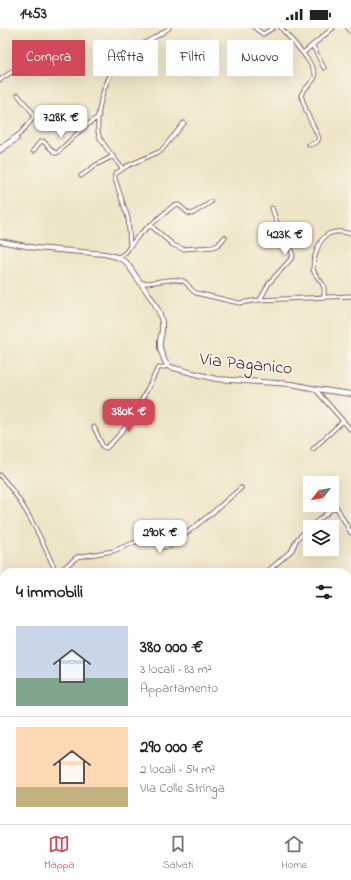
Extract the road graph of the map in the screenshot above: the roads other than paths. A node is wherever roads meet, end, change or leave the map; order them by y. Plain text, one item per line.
1 (169, 28) edge
2 (254, 28) edge
3 (273, 28) edge
4 (281, 28) edge
5 (333, 28) edge
6 (348, 28) edge
7 (351, 32) edge
8 (313, 46) junction
9 (303, 53) junction
10 (324, 68) dead end
11 (12, 71) edge
12 (0, 80) edge
13 (18, 95) dead end
14 (99, 116) junction
15 (184, 123) dead end
16 (18, 139) dead end
17 (309, 145) dead end
18 (0, 150) edge
19 (33, 151) dead end
20 (113, 156) junction
21 (122, 168) junction
22 (81, 176) dead end
23 (211, 202) dead end
24 (272, 208) dead end
25 (150, 226) junction
26 (351, 234) edge
27 (225, 237) dead end
28 (0, 241) edge
29 (130, 246) junction
30 (119, 257) junction
31 (141, 283) junction
32 (351, 296) edge
33 (324, 297) junction
34 (260, 300) junction
35 (169, 366) junction
36 (315, 389) junction
37 (351, 394) edge
38 (343, 421) junction
39 (94, 427) dead end
40 (351, 430) edge
41 (313, 449) dead end
42 (0, 477) edge
43 (240, 488) dead end
44 (319, 520) edge
45 (303, 533) edge
46 (351, 533) edge
47 (56, 568) edge
48 (63, 568) edge
49 (271, 568) edge

1 - 14 street
2 - 3 street
4 - 9 street
5 - 8 street
6 - 7 street
8 - 9 street
8 - 10 street
9 - 17 street
11 - 12 street
13 - 18 street
14 - 19 street
14 - 20 street
15 - 21 street
16 - 18 street
20 - 21 street
20 - 22 street
21 - 29 street
23 - 25 street
24 - 34 street
25 - 27 street
25 - 29 street
26 - 33 street
28 - 30 street
29 - 30 street
30 - 31 street
31 - 34 street
31 - 35 street
32 - 33 street
33 - 34 street
35 - 36 street, Via Paganico
35 - 39 street
36 - 37 street, Via Paganico
36 - 38 street
38 - 40 street
38 - 41 street
42 - 47 street
43 - 48 street
44 - 46 street
45 - 49 street

